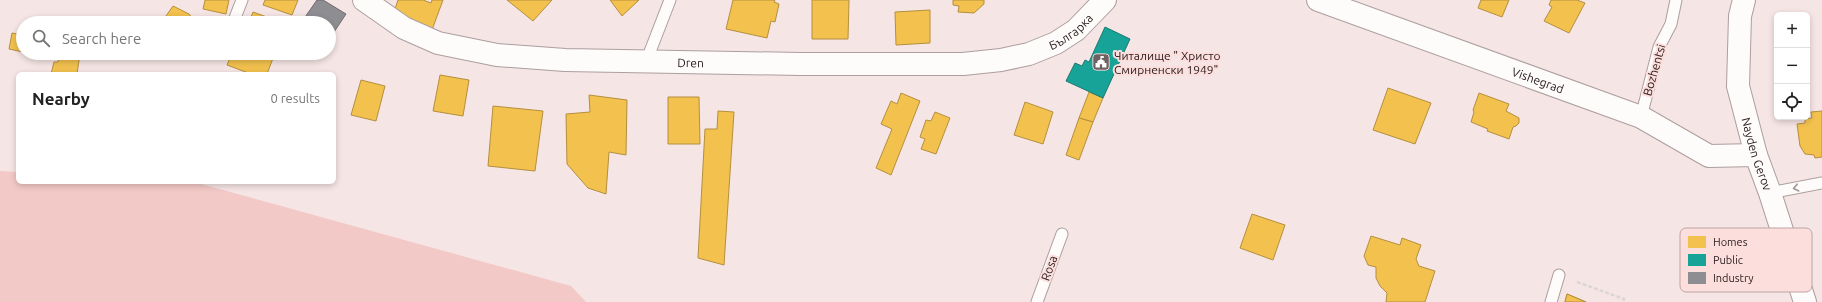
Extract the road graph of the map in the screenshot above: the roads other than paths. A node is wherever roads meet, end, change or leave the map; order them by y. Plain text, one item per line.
1 (242, 0) edge
2 (364, 0) edge
3 (670, 0) edge
4 (1105, 0) edge
5 (1318, 0) edge
6 (1676, 0) edge
7 (1744, 0) edge
8 (236, 16) edge
9 (1030, 54) joint
10 (646, 62) junction
11 (1641, 117) junction
12 (1756, 155) junction
13 (1822, 183) edge
14 (1770, 193) junction
15 (1781, 228) edge
16 (1062, 234) dead end
17 (1559, 275) road end
18 (1802, 292) edge
19 (1037, 302) edge
20 (1551, 302) edge
21 (1805, 302) edge

1 - 8 lane
2 - 10 street, Dren
3 - 10 lane
4 - 9 street, Българка
5 - 11 street, Vishegrad
6 - 11 lane, Bozhentsi
7 - 12 street, Nayden Gerov
9 - 10 street, Dren
11 - 12 street, Vishegrad
12 - 14 street, Nayden Gerov
13 -> 14 lane
14 - 15 street, Nayden Gerov
16 - 19 lane, Rosa
17 - 20 lane
18 - 21 street, Nayden Gerov

